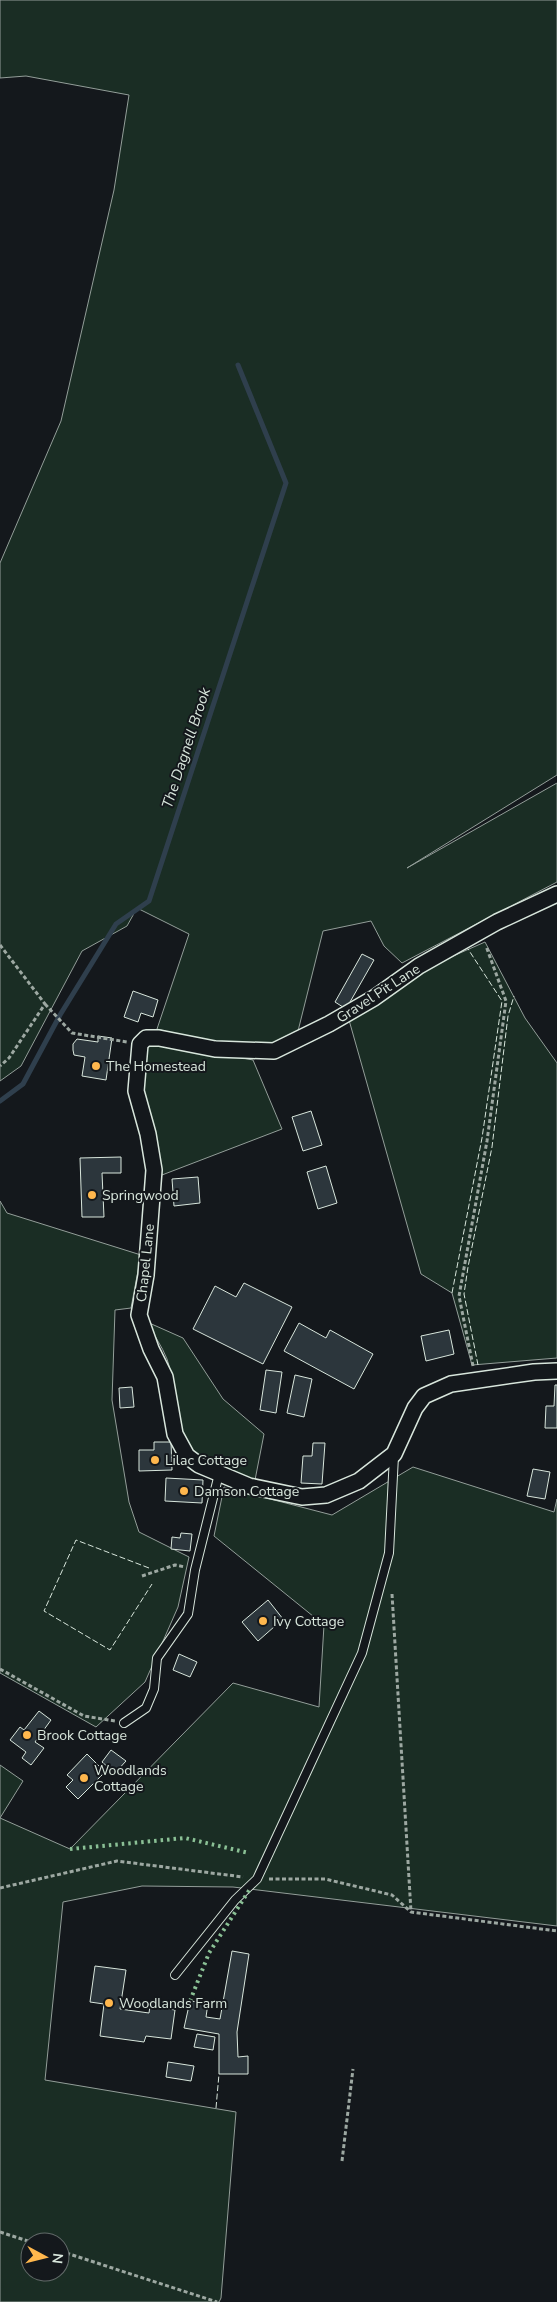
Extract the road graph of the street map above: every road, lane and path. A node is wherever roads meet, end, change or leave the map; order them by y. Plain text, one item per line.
1 (557, 894) edge
2 (480, 931) junction
3 (0, 945) edge
4 (45, 1004) junction
5 (140, 1044) junction
6 (0, 1066) edge
7 (557, 1371) edge
8 (476, 1380) junction
9 (394, 1454) junction
10 (219, 1474) junction
11 (195, 1570) junction
12 (142, 1576) dead end
13 (392, 1593) dead end
14 (0, 1670) edge
15 (124, 1723) joint
16 (257, 1879) junction
17 (0, 1888) edge
18 (411, 1912) junction
19 (557, 1931) edge
20 (175, 1975) dead end
21 (353, 2069) dead end
22 (342, 2161) dead end
23 (0, 2232) edge
24 (20, 2238) edge
25 (70, 2254) edge
26 (217, 2302) edge

1 - 2 street, Gravel Pit Lane
2 - 5 street, Gravel Pit Lane
2 - 8 path
3 - 4 path
4 - 5 path
4 - 6 path
5 - 10 street, Chapel Lane
7 - 8 street, Chapel Lane
8 - 9 street, Chapel Lane
9 - 10 street, Chapel Lane
9 - 16 lane
10 - 11 lane
11 - 12 path
11 - 15 lane
13 - 18 path
14 - 15 path
16 - 17 path
16 - 18 path
16 - 20 lane
18 - 19 path
21 - 22 path
23 - 24 path
25 - 26 path

